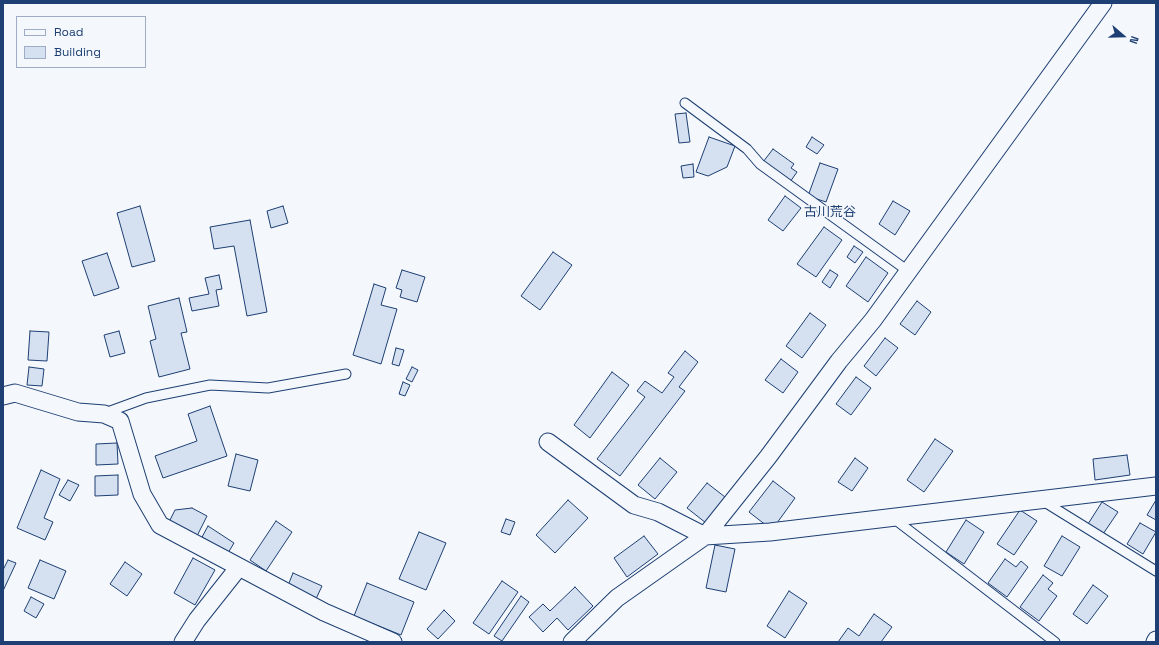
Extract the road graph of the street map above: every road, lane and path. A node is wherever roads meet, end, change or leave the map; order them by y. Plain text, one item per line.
1 (1103, 3) edge
2 (685, 102) dead end
3 (908, 272) junction
4 (346, 374) dead end
5 (3, 396) edge
6 (104, 414) junction
7 (548, 442) dead end
8 (1156, 486) edge
9 (1041, 500) junction
10 (893, 518) junction
11 (705, 536) junction
12 (239, 567) junction
13 (1156, 571) edge
14 (183, 642) edge
15 (393, 642) edge
16 (572, 642) edge
17 (1055, 642) edge

1 - 3 street
2 - 3 lane
3 - 11 street
4 - 6 lane
5 - 6 street
6 - 12 street
7 - 11 street
8 - 9 street
9 - 10 street
9 - 13 lane
10 - 11 street
10 - 17 lane
11 - 16 street
12 - 14 street
12 - 15 street

